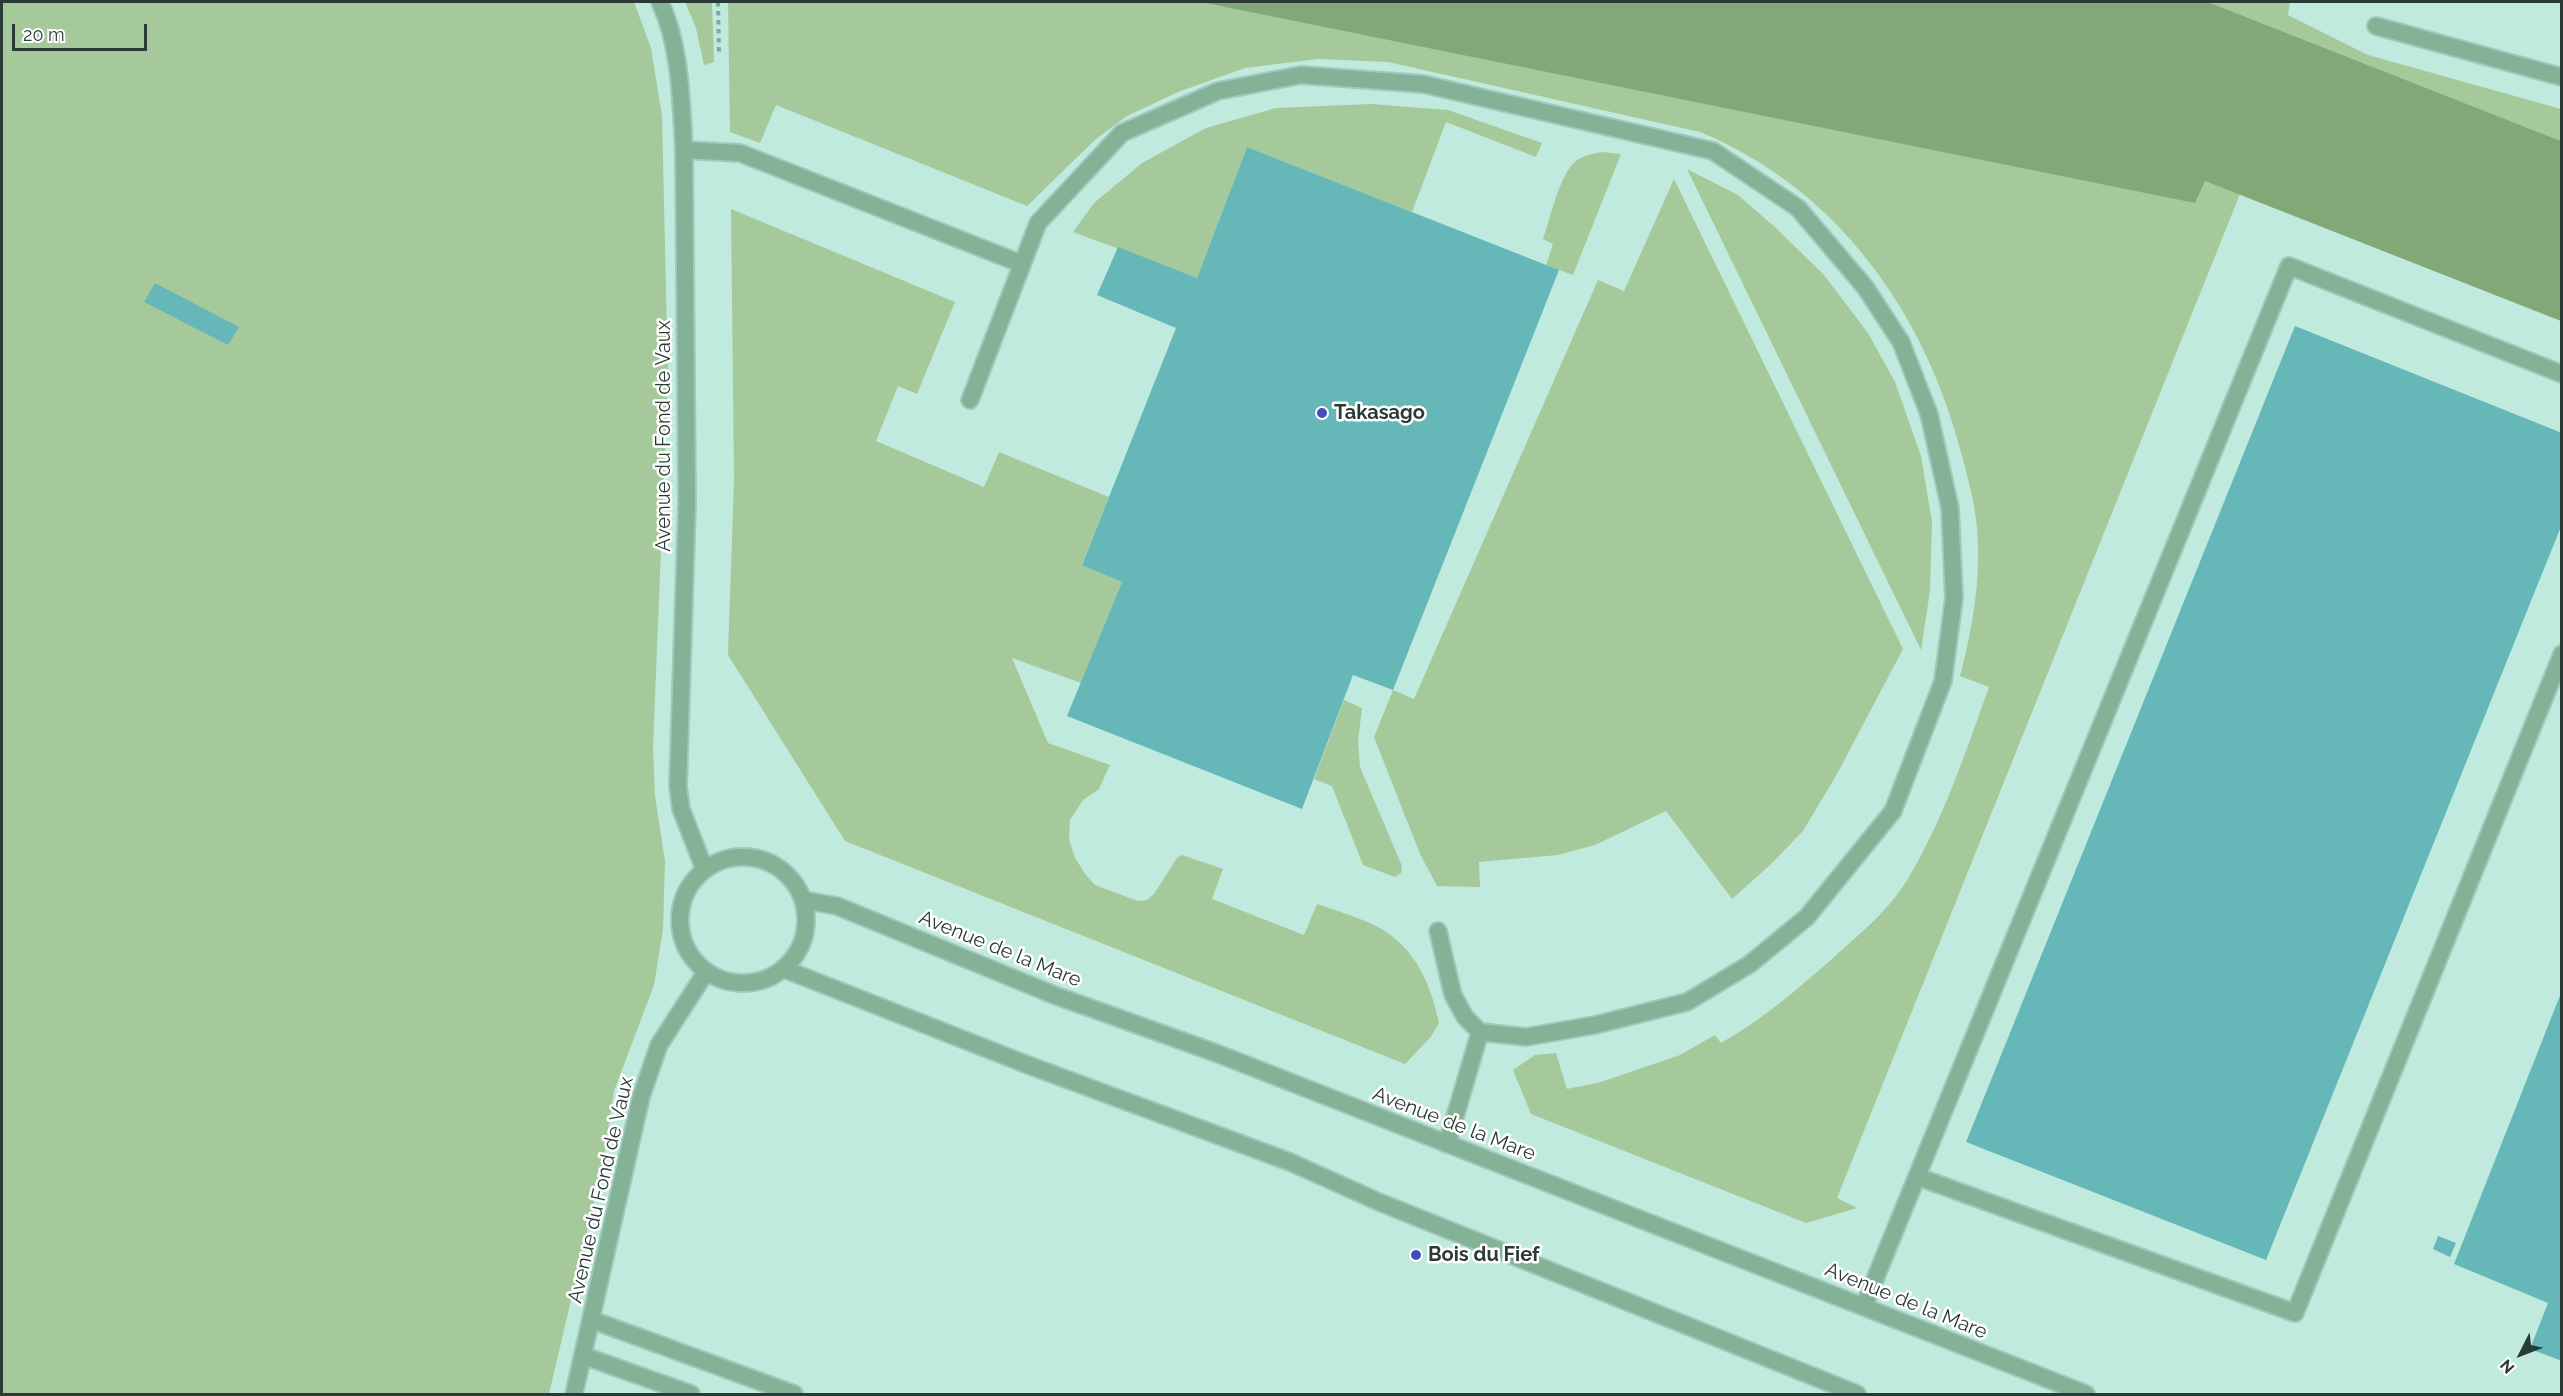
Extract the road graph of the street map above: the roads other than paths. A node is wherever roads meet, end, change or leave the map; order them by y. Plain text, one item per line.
1 (660, 2) edge
2 (2376, 26) dead end
3 (2562, 77) edge
4 (684, 150) junction
5 (1022, 264) junction
6 (2562, 374) edge
7 (970, 400) dead end
8 (2562, 654) edge
9 (704, 868) junction
10 (803, 900) junction
11 (1438, 931) dead end
12 (784, 969) junction
13 (706, 972) junction
14 (1480, 1032) junction
15 (1447, 1144) junction
16 (1918, 1177) junction
17 (1864, 1306) junction
18 (592, 1320) junction
19 (584, 1356) junction
20 (574, 1395) edge
21 (691, 1395) edge
22 (795, 1395) edge
23 (1857, 1395) edge
24 (2086, 1395) edge

1 - 4 street, Avenue du Fond de Vaux
2 - 3 street
4 - 5 street
4 - 9 street, Avenue du Fond de Vaux
5 - 7 street
5 - 14 street
6 - 16 street
8 - 16 street
9 - 10 street
9 - 13 street
10 - 12 street
10 - 15 street, Avenue de la Mare
11 - 14 street
12 - 13 street
12 - 23 street
13 - 18 street, Avenue du Fond de Vaux
14 - 15 street
15 - 17 street, Avenue de la Mare
16 - 17 street
17 - 24 street, Avenue de la Mare
18 - 19 street, Avenue du Fond de Vaux
18 - 22 street
19 - 20 street, Avenue du Fond de Vaux
19 - 21 street

